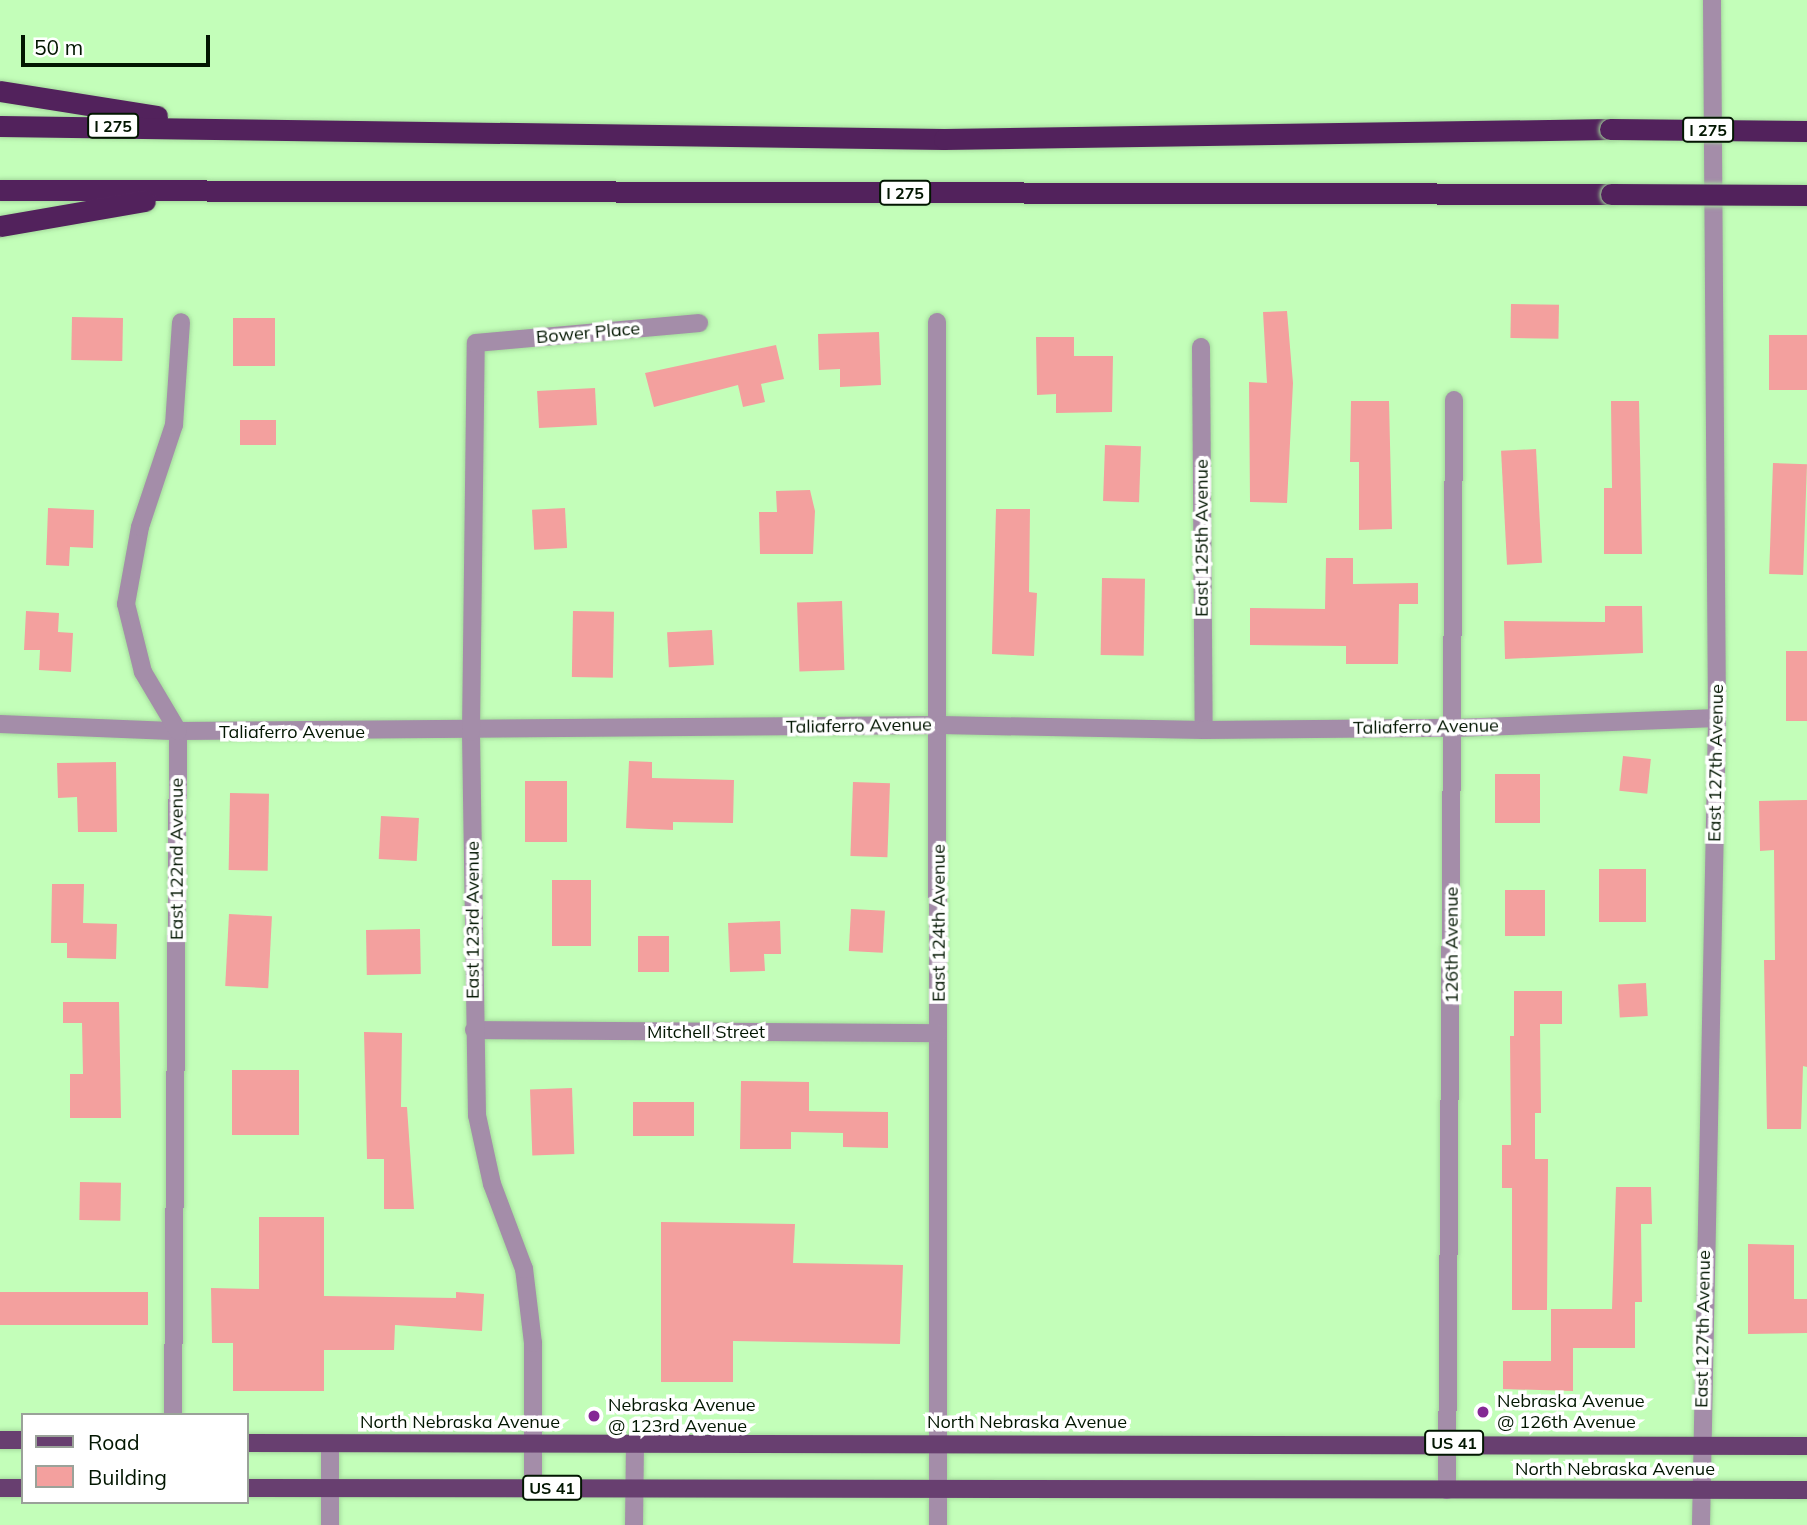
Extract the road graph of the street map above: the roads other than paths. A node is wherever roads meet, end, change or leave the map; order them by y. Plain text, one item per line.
1 (1712, 0) edge
2 (0, 91) edge
3 (0, 126) edge
4 (225, 127) junction
5 (1807, 131) edge
6 (0, 190) edge
7 (199, 191) junction
8 (1807, 195) edge
9 (0, 226) edge
10 (181, 322) dead end
11 (937, 322) dead end
12 (699, 323) dead end
13 (476, 343) joint
14 (1201, 346) dead end
15 (1454, 400) dead end
16 (1717, 718) junction
17 (0, 724) edge
18 (940, 725) junction
19 (1454, 728) junction
20 (1204, 730) junction
21 (178, 731) junction
22 (471, 732) junction
23 (474, 1030) junction
24 (938, 1033) junction
25 (173, 1413) edge
26 (0, 1440) edge
27 (21, 1440) edge
28 (532, 1442) junction
29 (635, 1442) junction
30 (248, 1443) edge
31 (937, 1443) junction
32 (1448, 1443) junction
33 (330, 1444) junction
34 (1701, 1446) junction
35 (1807, 1446) edge
36 (329, 1487) junction
37 (0, 1488) edge
38 (21, 1488) edge
39 (248, 1488) edge
40 (533, 1488) junction
41 (634, 1488) junction
42 (939, 1489) junction
43 (1447, 1490) junction
44 (1701, 1490) junction
45 (1807, 1490) edge
46 (330, 1525) edge
47 (634, 1525) edge
48 (938, 1525) edge
49 (1701, 1525) edge

1 - 16 street, East 127th Avenue
2 - 4 highway
3 - 4 highway, I 275
4 - 5 highway, I 275, bridge
6 - 7 highway, I 275
7 - 8 highway, I 275, bridge
7 - 9 highway
10 - 21 street
11 - 18 street, East 124th Avenue
12 - 13 street, Bower Place
13 - 22 street, East 123rd Avenue
14 - 20 street, East 125th Avenue
15 - 19 street, 126th Avenue
16 - 19 street, Taliaferro Avenue
16 - 34 street, East 127th Avenue
17 - 21 street, Taliaferro Avenue
18 - 20 street, Taliaferro Avenue
18 - 22 street, Taliaferro Avenue
18 - 24 street, East 124th Avenue
19 - 20 street, Taliaferro Avenue
19 - 32 street, 126th Avenue
21 - 22 street, Taliaferro Avenue
21 - 25 street, East 122nd Avenue
22 - 23 street, East 123rd Avenue
23 - 24 street, Mitchell Street
23 - 28 street, East 123rd Avenue
24 - 31 street, East 124th Avenue
26 - 27 main road
28 - 29 main road, North Nebraska Avenue / US 41
28 - 33 main road, North Nebraska Avenue / US 41
28 - 40 street, East 123rd Avenue
29 - 31 main road, North Nebraska Avenue / US 41
29 - 41 street
30 - 33 main road, North Nebraska Avenue / US 41
31 - 32 main road, North Nebraska Avenue / US 41
31 - 42 street, East 124th Avenue
32 - 34 main road, North Nebraska Avenue / US 41
32 - 43 street, 126th Avenue
33 - 36 street
34 - 35 main road, North Nebraska Avenue / US 41
34 - 44 street, East 127th Avenue
36 - 39 main road, North Nebraska Avenue / US 41
36 - 40 main road, North Nebraska Avenue / US 41
36 - 46 street
37 - 38 main road
40 - 41 main road, North Nebraska Avenue / US 41
41 - 42 main road, North Nebraska Avenue / US 41
41 - 47 street
42 - 43 main road, North Nebraska Avenue / US 41
42 - 48 street, East 124th Avenue
43 - 44 main road, North Nebraska Avenue / US 41
44 - 45 main road, North Nebraska Avenue / US 41
44 - 49 street, East 127th Avenue

